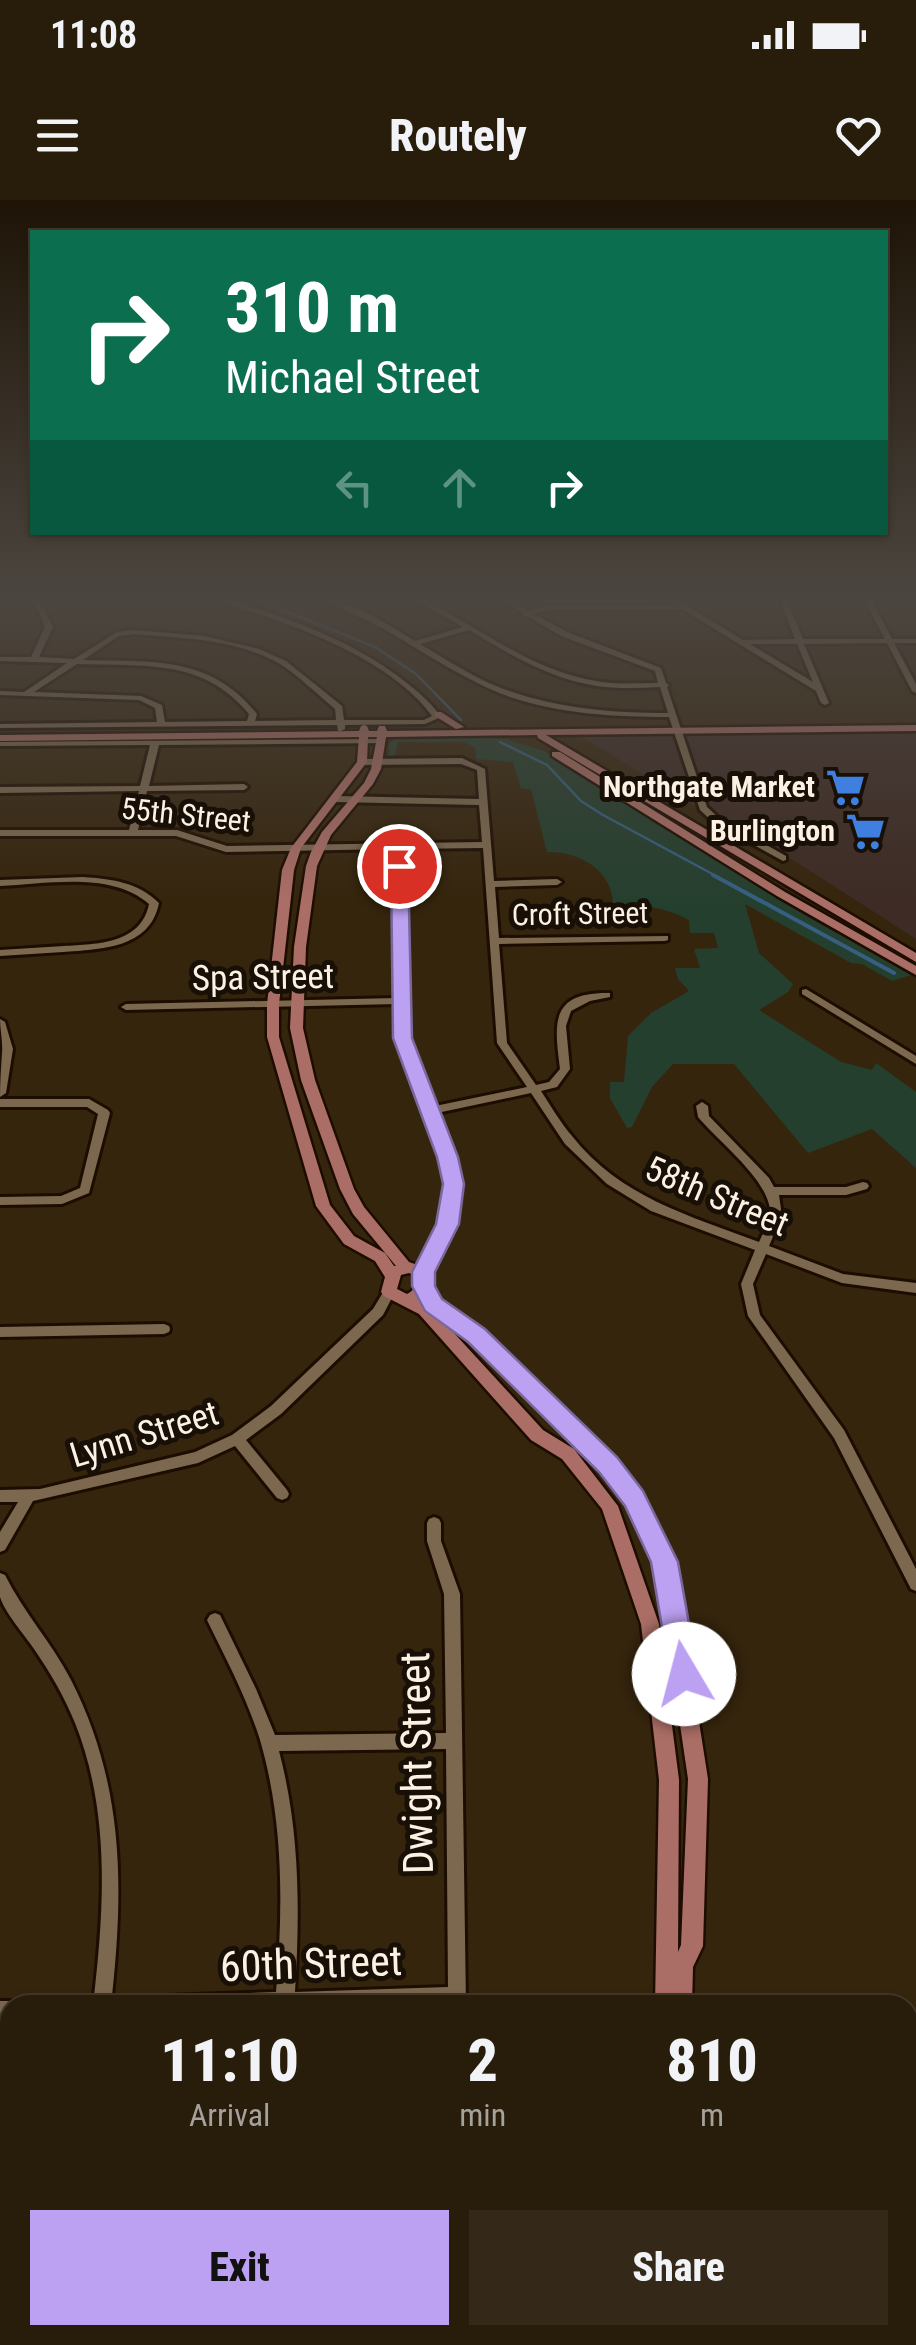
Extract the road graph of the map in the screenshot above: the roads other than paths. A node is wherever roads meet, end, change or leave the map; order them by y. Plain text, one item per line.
1 (148, 701) edge
2 (241, 701) edge
3 (330, 701) edge
4 (423, 701) edge
5 (535, 701) edge
6 (670, 701) edge
7 (824, 701) edge
8 (825, 704) dead end
9 (438, 714) junction
10 (251, 723) junction
11 (677, 723) junction
12 (870, 723) junction
13 (161, 724) junction
14 (516, 726) junction
15 (916, 726) edge
16 (459, 727) junction
17 (341, 728) junction
18 (849, 729) junction
19 (569, 732) junction
20 (533, 733) junction
21 (0, 735) edge
22 (364, 735) junction
23 (382, 735) junction
24 (155, 743) junction
25 (563, 747) junction
26 (362, 762) junction
27 (381, 762) junction
28 (244, 787) dead end
29 (143, 789) junction
30 (0, 790) edge
31 (334, 800) junction
32 (355, 802) junction
33 (483, 802) junction
34 (133, 831) junction
35 (0, 833) edge
36 (488, 845) junction
37 (318, 847) junction
38 (399, 847) junction
39 (296, 848) junction
40 (783, 858) dead end
41 (556, 882) dead end
42 (0, 884) edge
43 (490, 884) junction
44 (665, 938) dead end
45 (496, 941) junction
46 (0, 953) edge
47 (916, 958) edge
48 (916, 971) edge
49 (806, 992) dead end
50 (606, 994) dead end
51 (400, 1002) junction
52 (272, 1004) junction
53 (298, 1004) junction
54 (126, 1007) dead end
55 (0, 1022) edge
56 (916, 1061) edge
57 (534, 1091) junction
58 (0, 1093) edge
59 (0, 1103) edge
60 (702, 1106) dead end
61 (429, 1111) junction
62 (863, 1186) dead end
63 (771, 1191) junction
64 (0, 1201) edge
65 (760, 1249) junction
66 (407, 1282) junction
67 (916, 1288) edge
68 (164, 1329) dead end
69 (0, 1332) edge
70 (237, 1439) junction
71 (282, 1494) dead end
72 (0, 1496) edge
73 (28, 1497) junction
74 (434, 1523) dead end
75 (0, 1546) edge
76 (0, 1580) edge
77 (916, 1584) edge
78 (671, 1592) junction
79 (641, 1597) junction
80 (216, 1620) dead end
81 (453, 1741) junction
82 (268, 1743) junction
83 (103, 1995) edge
84 (285, 1995) edge
85 (457, 1995) edge
86 (666, 1995) edge
87 (681, 1995) edge

1 - 13 street
2 - 10 street
3 - 17 street
4 - 9 street
5 - 11 street
6 - 11 street
7 - 8 street
9 - 16 main road
9 - 17 street
10 - 13 street
10 - 17 street
11 - 12 main road
11 - 14 main road
11 - 18 main road
11 - 19 main road
11 - 40 street
12 - 15 main road
12 - 18 main road
13 - 21 street
14 - 16 main road
14 - 20 main road
15 - 18 main road
16 - 23 main road
17 - 21 main road
17 - 22 main road
19 - 20 main road
19 - 25 main road
20 - 23 main road
20 - 25 main road
20 - 48 main road
21 - 24 street
22 - 23 main road
22 - 24 street
22 - 26 main road
23 - 27 main road
24 - 29 street
25 - 47 main road
26 - 27 street
26 - 31 main road
27 - 32 main road
27 - 33 street
28 - 29 street
29 - 30 street
29 - 34 street
31 - 32 street
31 - 39 main road
32 - 33 street
32 - 37 main road
33 - 36 street
34 - 35 street, 55th Street
34 - 39 street, 55th Street
36 - 38 street, 55th Street
36 - 43 street
37 - 38 street, 55th Street
37 - 39 street, 55th Street
37 - 53 main road
38 - 51 street
39 - 52 main road
41 - 43 street, Croft Street
42 - 46 street
43 - 45 street
44 - 45 street, Croft Street
45 - 57 street
49 - 56 street
50 - 57 street
51 - 53 street, Spa Street
51 - 61 street
52 - 53 street, Spa Street
52 - 54 street, Spa Street
52 - 66 main road
53 - 66 main road
55 - 58 street
57 - 61 street
57 - 65 street, 58th Street
59 - 64 street
60 - 63 street
61 - 66 street
62 - 63 street
63 - 65 street
65 - 67 street, 58th Street
65 - 77 street
66 - 70 street, Lynn Street
66 - 78 main road
66 - 79 main road
68 - 69 street
70 - 71 street
70 - 73 street, Lynn Street
72 - 73 street, Lynn Street
73 - 75 street
74 - 81 street, Dwight Street
76 - 83 street
78 - 79 street
78 - 87 main road
79 - 86 main road
80 - 82 street
81 - 82 street
81 - 85 street, Dwight Street
82 - 84 street

